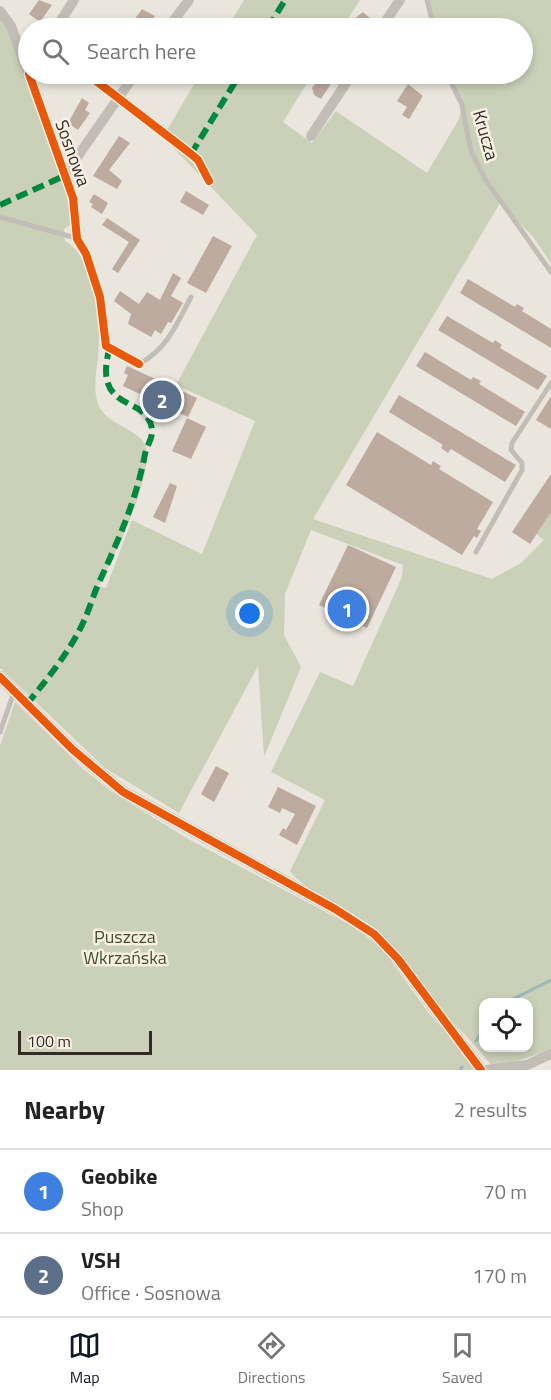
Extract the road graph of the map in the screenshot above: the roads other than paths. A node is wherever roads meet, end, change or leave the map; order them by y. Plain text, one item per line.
1 (74, 0) edge
2 (189, 0) edge
3 (400, 0) edge
4 (427, 0) edge
5 (0, 11) edge
6 (62, 18) edge
7 (176, 18) edge
8 (388, 18) edge
9 (432, 18) edge
10 (18, 44) edge
11 (33, 84) edge
12 (100, 84) edge
13 (127, 84) edge
14 (345, 84) edge
15 (452, 84) edge
16 (117, 97) junction
17 (311, 136) dead end
18 (64, 176) junction
19 (209, 181) dead end
20 (0, 217) edge
21 (77, 238) junction
22 (551, 272) edge
23 (191, 297) dead end
24 (139, 364) joint
25 (551, 383) edge
26 (476, 552) dead end
27 (0, 677) edge
28 (14, 691) junction
29 (0, 732) edge
30 (551, 1054) edge
31 (481, 1070) edge
32 (487, 1070) edge

1 - 6 street
2 - 7 street
3 - 8 street
4 - 9 lane
5 - 10 street, Sosnowa
11 - 18 street, Sosnowa
12 - 16 street
13 - 16 street
14 - 17 street
15 - 22 lane, Krucza
16 - 18 street
16 - 19 street
18 - 21 street, Sosnowa
20 - 21 lane
21 - 24 street, Sosnowa
23 - 24 lane
25 - 26 lane
27 - 28 street
28 - 29 lane
28 - 31 street
30 - 32 street

